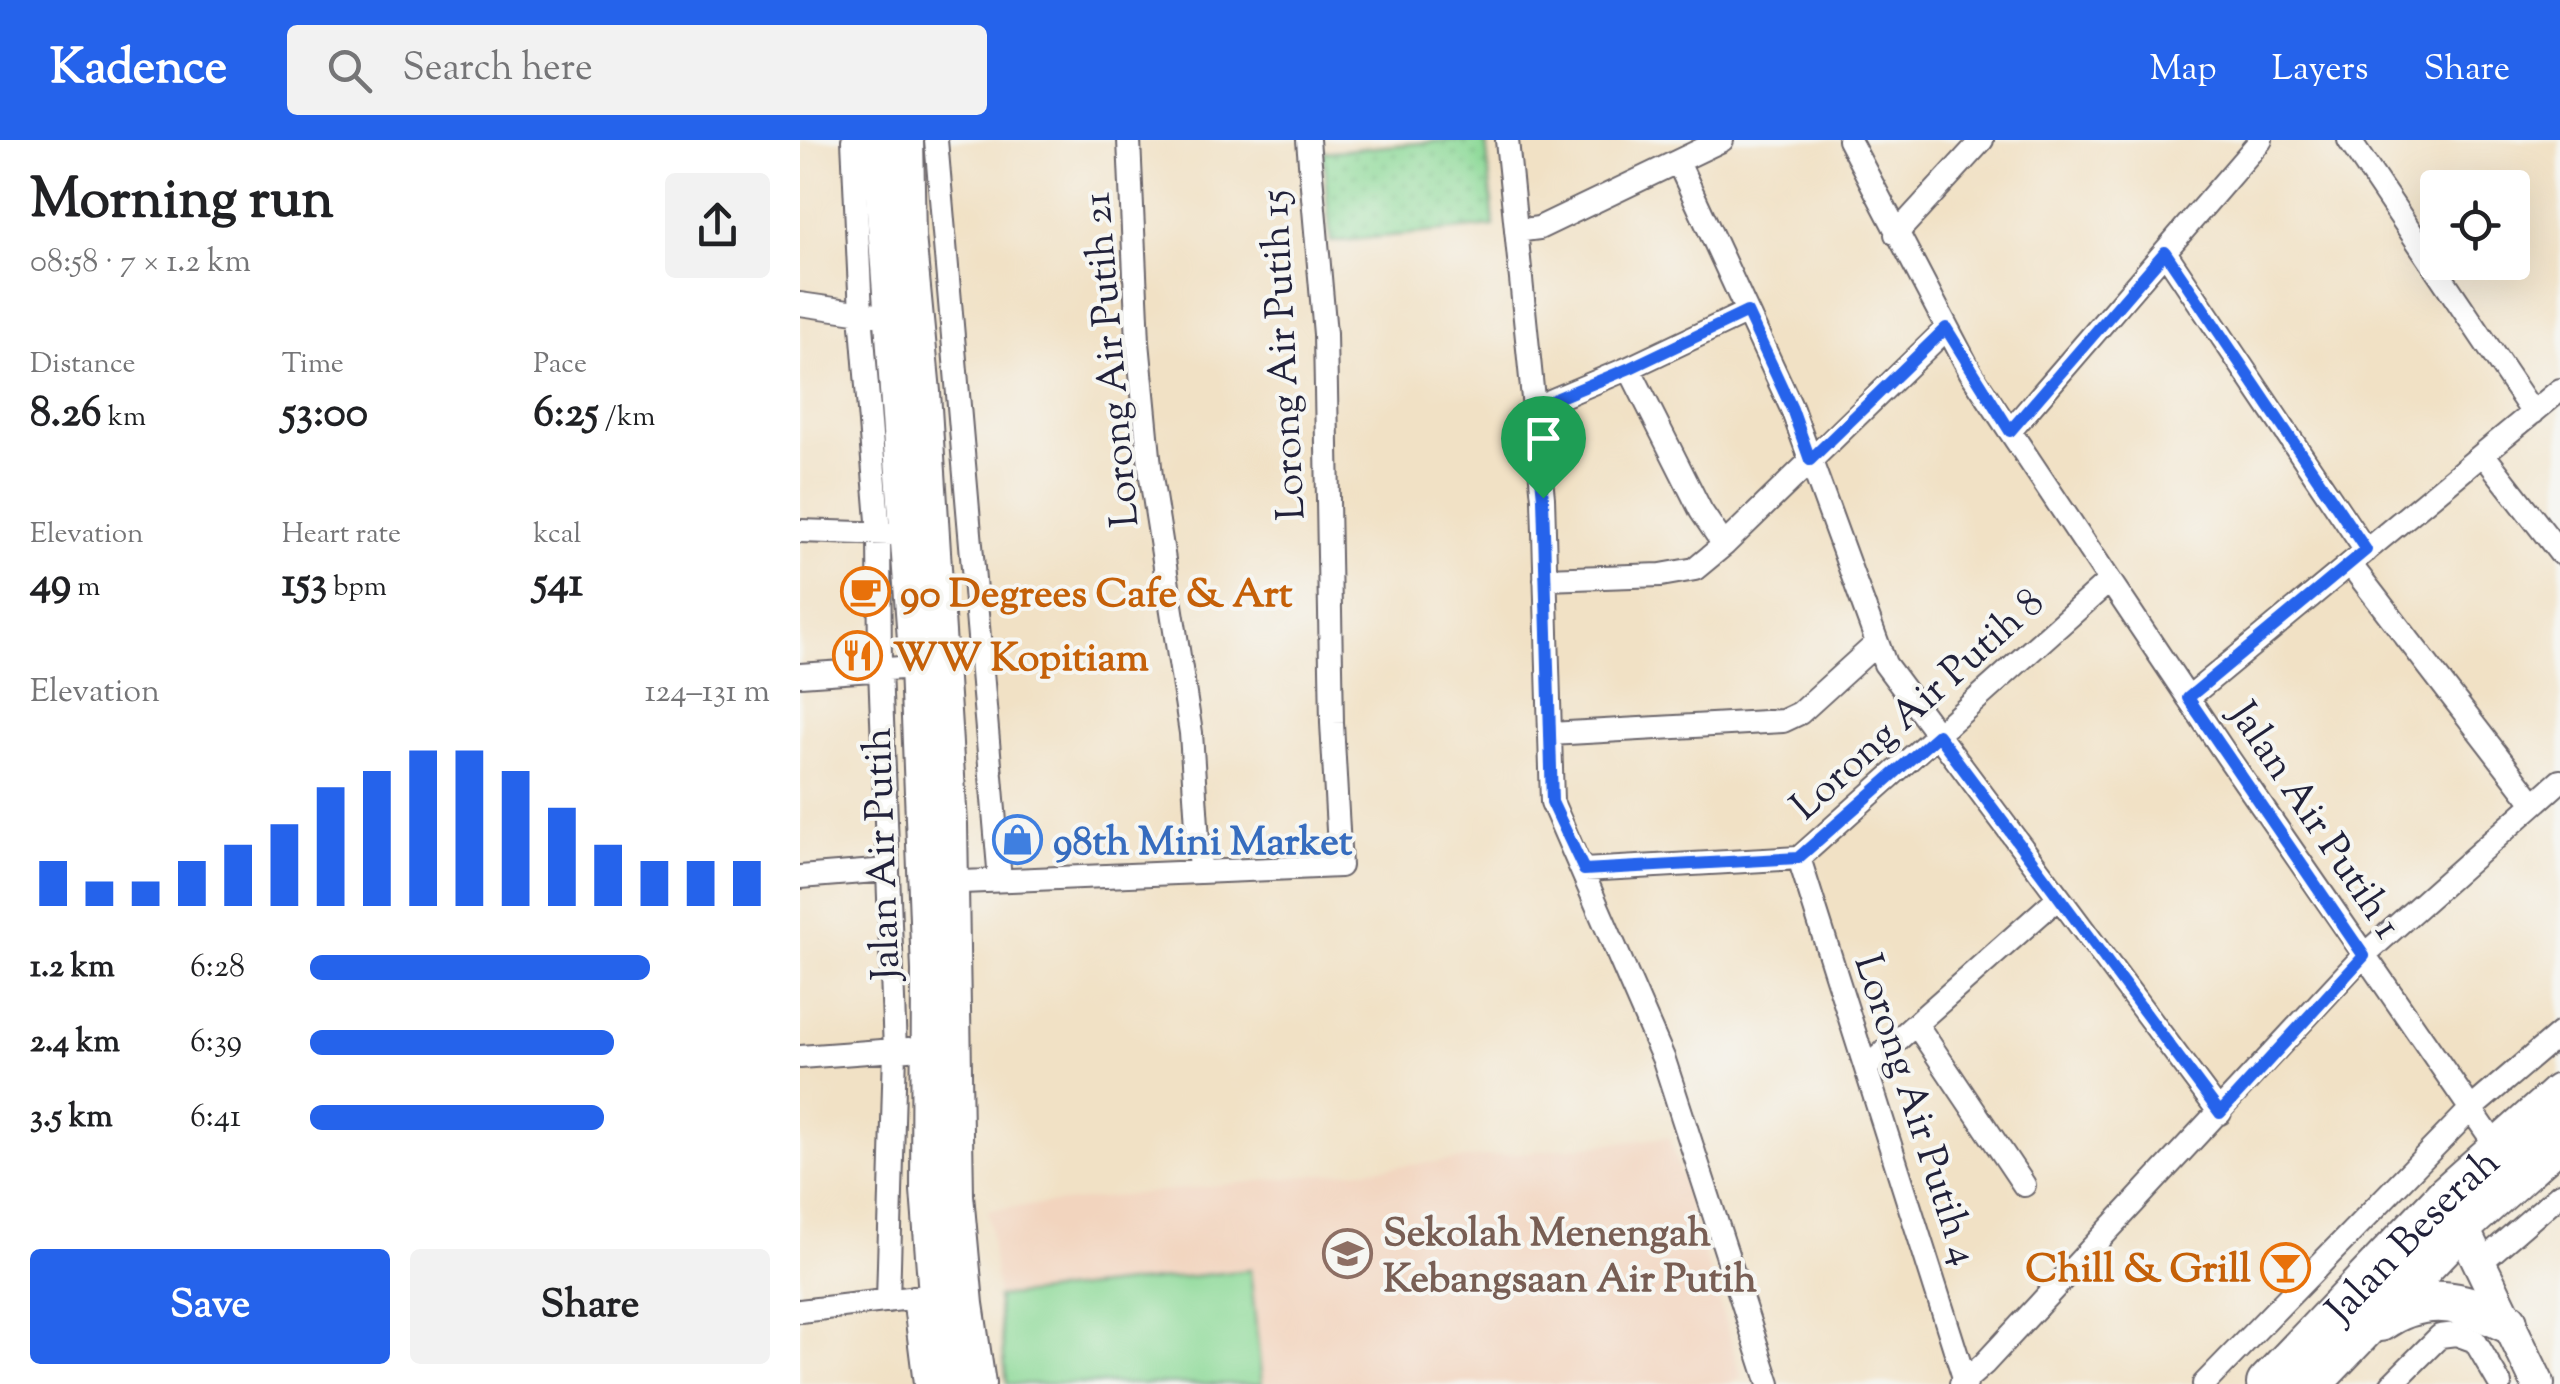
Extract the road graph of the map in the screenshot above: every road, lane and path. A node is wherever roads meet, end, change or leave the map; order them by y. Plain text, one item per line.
1 (853, 140) edge
2 (878, 140) edge
3 (907, 140) edge
4 (936, 140) edge
5 (1130, 140) edge
6 (1308, 140) edge
7 (1508, 140) edge
8 (1722, 140) edge
9 (1849, 140) edge
10 (1982, 140) edge
11 (2262, 140) edge
12 (2349, 140) edge
13 (1678, 162) junction
14 (1516, 230) junction
15 (1896, 234) junction
16 (2165, 252) junction
17 (800, 304) edge
18 (1747, 312) junction
19 (876, 315) junction
20 (1946, 328) junction
21 (955, 350) junction
22 (920, 351) junction
23 (1630, 368) junction
24 (2560, 390) edge
25 (1534, 408) junction
26 (2533, 413) junction
27 (2010, 431) junction
28 (2483, 454) junction
29 (1810, 460) junction
30 (969, 510) junction
31 (906, 527) junction
32 (800, 531) edge
33 (1724, 544) junction
34 (2560, 552) edge
35 (2358, 557) junction
36 (1545, 579) junction
37 (2109, 580) junction
38 (1877, 644) junction
39 (916, 667) junction
40 (880, 669) junction
41 (800, 675) edge
42 (2188, 698) junction
43 (1550, 734) junction
44 (1938, 735) junction
45 (2560, 781) edge
46 (2534, 803) junction
47 (1798, 858) junction
48 (888, 870) junction
49 (1584, 870) junction
50 (1200, 872) junction
51 (800, 877) edge
52 (1000, 880) junction
53 (938, 883) junction
54 (2059, 897) junction
55 (2364, 956) junction
56 (1916, 1024) junction
57 (2560, 1033) edge
58 (911, 1049) junction
59 (800, 1057) edge
60 (1866, 1068) junction
61 (2560, 1094) edge
62 (2472, 1108) junction
63 (2220, 1113) junction
64 (2560, 1138) edge
65 (2507, 1161) junction
66 (2024, 1185) dead end
67 (2560, 1194) edge
68 (2455, 1210) junction
69 (2480, 1263) junction
70 (925, 1296) junction
71 (888, 1301) junction
72 (800, 1311) edge
73 (2507, 1322) junction
74 (2362, 1332) junction
75 (1964, 1383) edge
76 (925, 1384) edge
77 (949, 1384) edge
78 (980, 1384) edge
79 (1769, 1384) edge
80 (2204, 1384) edge
81 (2267, 1384) edge
82 (2311, 1384) edge
83 (2392, 1384) edge
84 (2500, 1384) edge
85 (2538, 1384) edge

1 - 19 street
2 - 19 street, Jalan Air Putih
3 - 22 street, Jalan Air Putih
4 - 21 street
5 - 50 street, Lorong Air Putih 21
6 - 50 street, Lorong Air Putih 15
7 - 14 street
8 - 13 street
9 - 15 street, Jalan Air Putih 1
10 - 15 street
11 - 16 street
12 - 26 street
13 - 14 street
13 - 18 street
14 - 25 street
15 - 20 street, Jalan Air Putih 1
16 - 27 street
16 - 35 street
17 - 19 street
18 - 23 street
18 - 29 street
19 - 31 street, Jalan Air Putih
20 - 27 street, Jalan Air Putih 1
20 - 29 street
21 - 22 street
21 - 30 street
22 - 31 street, Jalan Air Putih
23 - 25 street
23 - 33 street
24 - 26 street
25 - 36 street
26 - 28 street
27 - 37 street, Jalan Air Putih 1
28 - 34 street
28 - 35 street
29 - 33 street
29 - 38 street
30 - 31 street
30 - 52 street
31 - 32 street
31 - 39 street, Jalan Air Putih
31 - 40 street
31 - 53 street, Jalan Air Putih
33 - 36 street
35 - 42 street
35 - 46 street
36 - 43 street
37 - 42 street, Jalan Air Putih 1
37 - 44 street, Lorong Air Putih 8
38 - 43 street
38 - 44 street
39 - 40 street
39 - 53 street, Jalan Air Putih
40 - 41 street
40 - 48 street
42 - 55 street, Jalan Air Putih 1
43 - 49 street
44 - 47 street, Lorong Air Putih 8
44 - 54 street
45 - 46 street
46 - 55 street
47 - 49 street, Lorong Air Putih 8
47 - 60 street, Lorong Air Putih 4
48 - 51 street
48 - 58 street
49 - 79 street
50 - 52 street
52 - 53 street
53 - 58 street, Jalan Air Putih
53 - 78 street, Jalan Air Putih
54 - 56 street
54 - 63 street
55 - 62 street, Jalan Air Putih 1
55 - 63 street
56 - 60 street
56 - 66 street
57 - 62 street
58 - 59 street
58 - 70 street, Jalan Air Putih
58 - 71 street
60 - 75 street, Lorong Air Putih 4
61 - 65 highway, Jalan Beserah
62 - 65 street, Jalan Air Putih 1
62 - 80 street
63 - 75 street
64 - 65 highway, Jalan Beserah
65 - 68 highway, Jalan Beserah
67 - 69 street
68 - 69 street
68 - 74 highway, Jalan Beserah
68 - 81 highway, Jalan Beserah
69 - 73 street
70 - 71 street
70 - 76 street
70 - 77 street, Jalan Air Putih
71 - 72 street
73 - 74 highway
73 - 85 street
74 - 82 highway, Jalan Beserah
83 - 84 street

